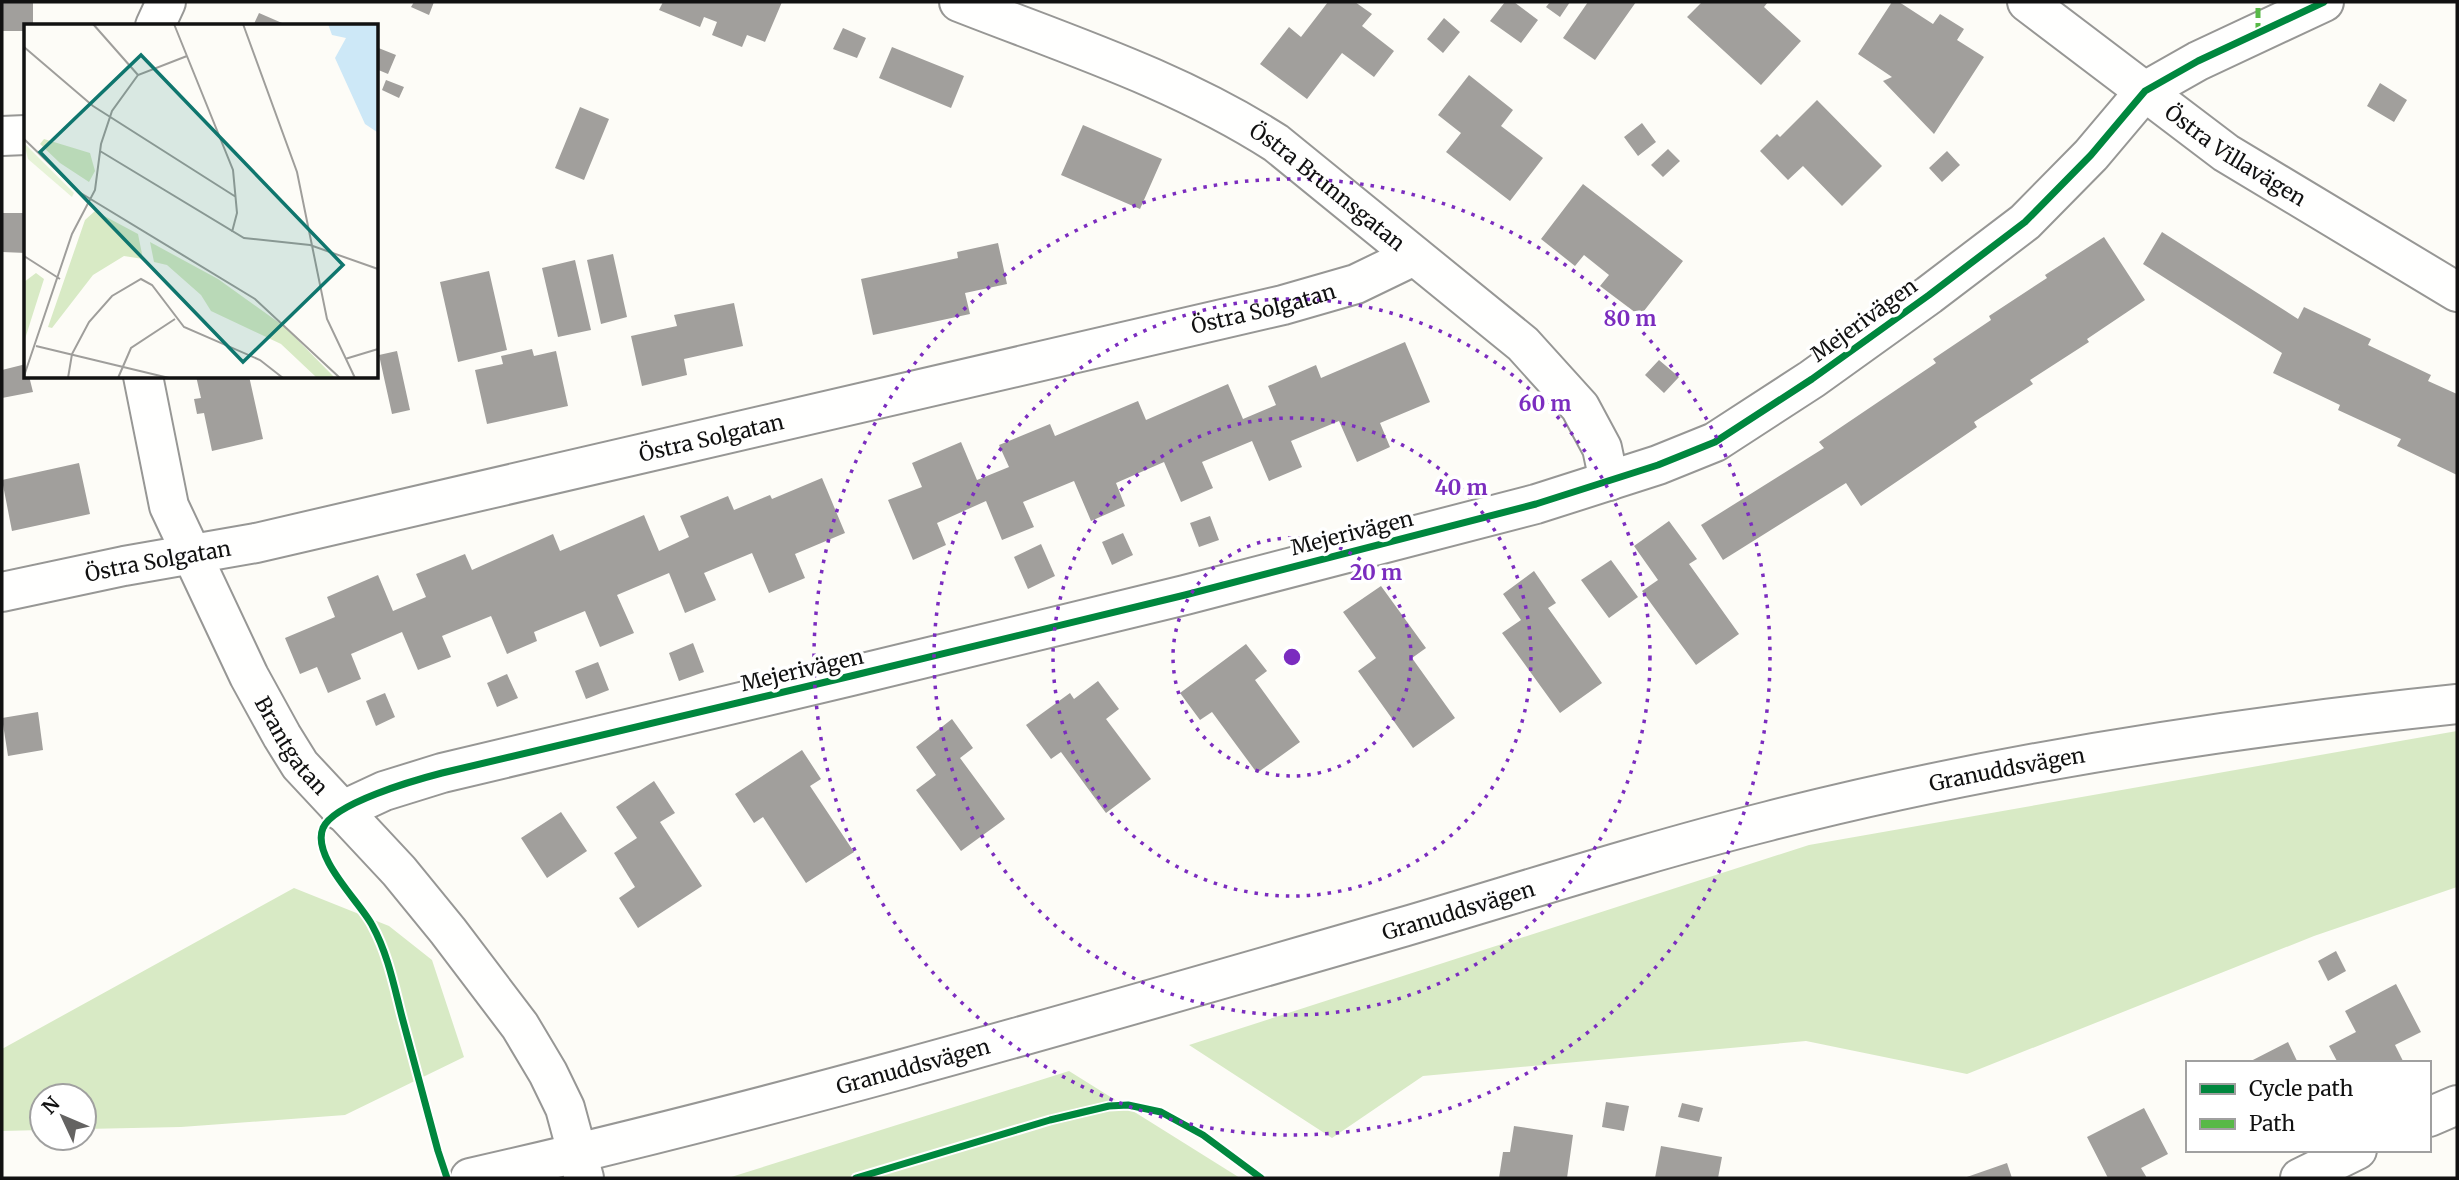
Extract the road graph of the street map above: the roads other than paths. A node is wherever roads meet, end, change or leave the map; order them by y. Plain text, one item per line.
1 (166, 2) edge
2 (959, 2) edge
3 (2026, 2) edge
4 (2324, 2) edge
5 (156, 24) edge
6 (2145, 91) junction
7 (2, 135) edge
8 (24, 135) edge
9 (1414, 256) junction
10 (2457, 292) edge
11 (143, 378) edge
12 (1609, 481) junction
13 (192, 554) junction
14 (2, 592) edge
15 (2457, 704) edge
16 (341, 811) junction
17 (2457, 1105) edge
18 (2431, 1116) edge
19 (2353, 1152) edge
20 (582, 1166) edge
21 (470, 1178) edge
22 (2300, 1178) edge

1 - 5 street
2 - 9 street, Östra Brunnsgatan
3 - 6 street, Östra Villavägen
4 - 6 street, Mejerivägen
6 - 10 street, Östra Villavägen
6 - 12 street, Mejerivägen
7 - 8 street
9 - 12 street, Östra Brunnsgatan
9 - 13 street, Östra Solgatan
11 - 13 street, Brantgatan
12 - 16 street, Mejerivägen
13 - 14 street, Östra Solgatan
13 - 16 street, Brantgatan
15 - 20 street, Granuddsvägen
16 - 20 street, Brantgatan
17 - 18 street
19 - 22 street
20 - 21 street, Granuddsvägen

